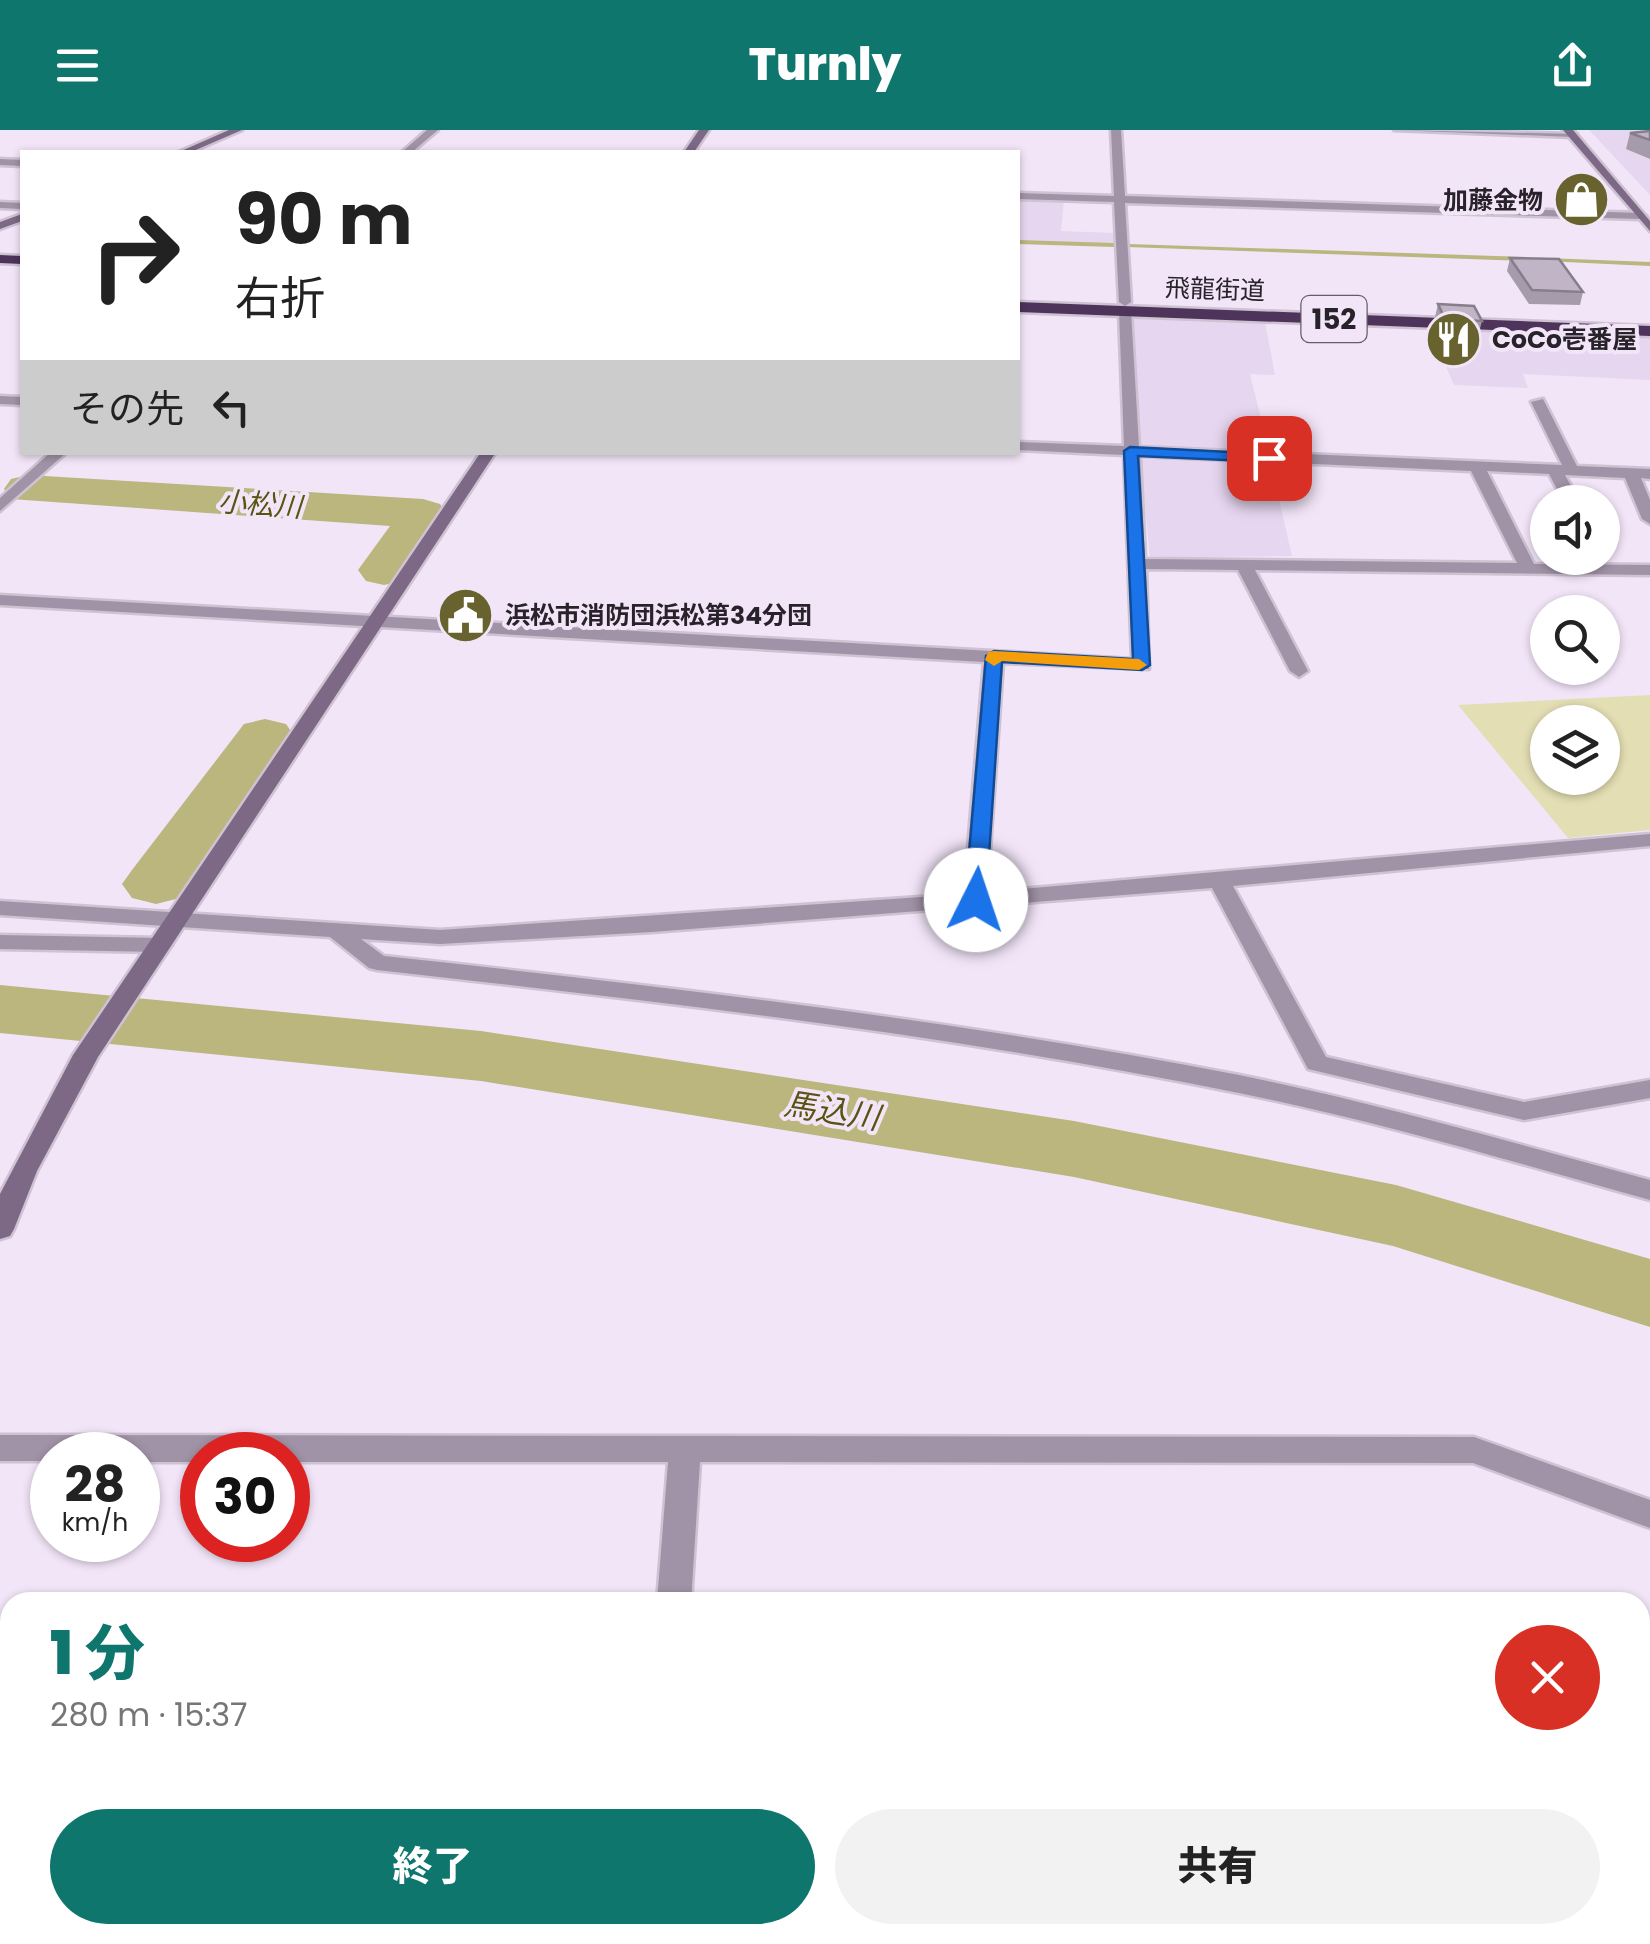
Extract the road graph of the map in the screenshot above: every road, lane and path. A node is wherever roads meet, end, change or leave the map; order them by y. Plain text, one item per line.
1 (238, 130) edge
2 (434, 130) edge
3 (1116, 130) edge
4 (1399, 130) edge
5 (1570, 132) edge
6 (189, 150) edge
7 (409, 150) edge
8 (1020, 196) edge
9 (1120, 199) junction
10 (1640, 216) junction
11 (1650, 227) edge
12 (1020, 298) edge
13 (1020, 307) edge
14 (1125, 307) junction
15 (1650, 321) edge
16 (1650, 331) edge
17 (1538, 402) dead end
18 (1020, 446) edge
19 (1130, 451) junction
20 (57, 455) edge
21 (487, 455) edge
22 (1477, 466) junction
23 (1564, 470) junction
24 (1630, 473) junction
25 (1650, 474) edge
26 (1568, 485) edge
27 (0, 506) edge
28 (1650, 519) edge
29 (1139, 564) junction
30 (1243, 564) junction
31 (1527, 566) junction
32 (1650, 570) edge
33 (0, 600) edge
34 (377, 622) junction
35 (994, 656) junction
36 (1299, 671) dead end
37 (1650, 840) edge
38 (1218, 881) junction
39 (976, 900) junction
40 (0, 908) edge
41 (178, 920) junction
42 (338, 932) junction
43 (0, 942) edge
44 (160, 945) junction
45 (1650, 1089) edge
46 (1650, 1190) edge
47 (0, 1229) edge
48 (0, 1448) edge
49 (686, 1450) junction
50 (1650, 1514) edge
51 (675, 1592) edge

1 - 6 street
2 - 7 street
3 - 9 street
4 - 5 street
5 - 10 street
8 - 9 street
9 - 10 street
9 - 14 street
10 - 11 street
12 - 14 highway, 飛龍街道 / 152
13 - 14 highway, 飛龍街道 / 152
14 - 15 highway, 飛龍街道 / 152
14 - 16 highway, 飛龍街道 / 152
14 - 19 street
17 - 23 street
18 - 19 street
19 - 22 street
19 - 29 street
20 - 27 street
21 - 34 street
22 - 23 street
22 - 31 street
23 - 24 street
23 - 26 street
24 - 25 street
24 - 28 street
29 - 30 street
29 - 35 street
30 - 31 street
30 - 36 street
31 - 32 street
33 - 34 street
34 - 35 street
34 - 41 street
35 - 39 street
37 - 38 street
38 - 39 street
38 - 45 street
39 - 42 street
40 - 41 street
41 - 42 street
41 - 44 street
42 - 46 street
43 - 44 street
44 - 47 street
48 - 49 street
49 - 50 street
49 - 51 street

